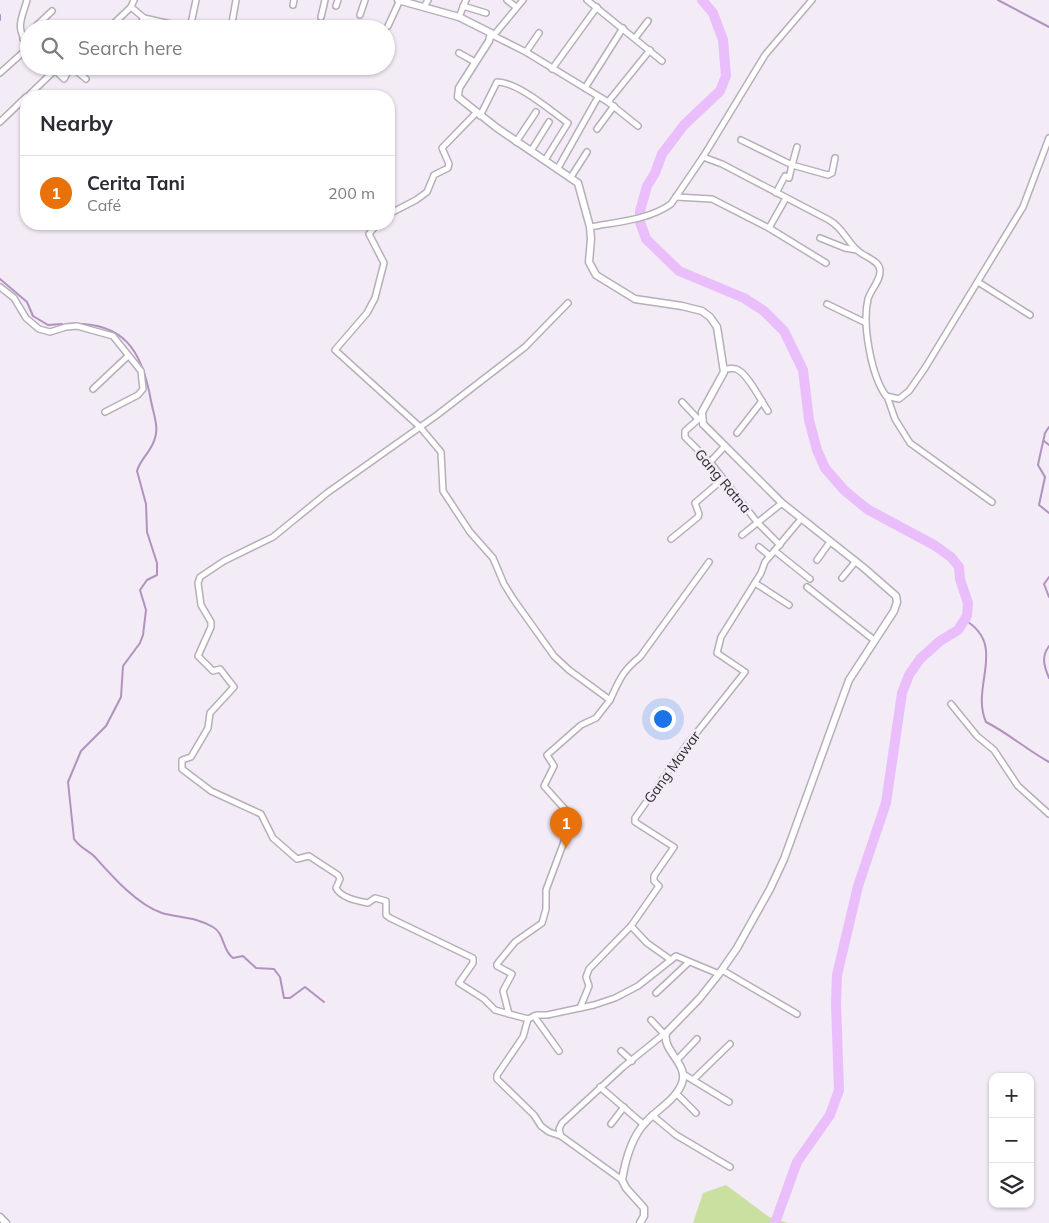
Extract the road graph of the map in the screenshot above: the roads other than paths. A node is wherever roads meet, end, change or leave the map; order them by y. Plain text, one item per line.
1 (26, 0) edge
2 (134, 0) edge
3 (196, 0) edge
4 (236, 0) edge
5 (325, 0) edge
6 (338, 0) edge
7 (365, 0) edge
8 (399, 0) edge
9 (428, 0) edge
10 (507, 0) edge
11 (522, 0) edge
12 (587, 0) edge
13 (812, 0) edge
14 (465, 3) edge
15 (336, 6) dead end
16 (424, 7) junction
17 (516, 7) junction
18 (597, 7) junction
19 (131, 8) junction
20 (52, 11) dead end
21 (486, 13) dead end
22 (360, 15) dead end
23 (322, 17) dead end
24 (458, 17) junction
25 (144, 18) joint
26 (21, 20) edge
27 (43, 20) edge
28 (118, 20) edge
29 (150, 20) edge
30 (192, 20) edge
31 (233, 20) edge
32 (391, 20) edge
33 (648, 21) dead end
34 (623, 28) junction
35 (539, 34) dead end
36 (493, 35) junction
37 (635, 38) junction
38 (650, 50) junction
39 (526, 52) junction
40 (459, 53) dead end
41 (20, 54) edge
42 (662, 61) dead end
43 (475, 62) junction
44 (552, 69) junction
45 (0, 73) edge
46 (47, 75) edge
47 (81, 75) edge
48 (86, 79) dead end
49 (585, 88) junction
50 (33, 90) edge
51 (598, 96) junction
52 (608, 102) junction
53 (20, 103) edge
54 (614, 106) junction
55 (536, 112) dead end
56 (478, 114) junction
57 (0, 122) edge
58 (549, 122) dead end
59 (638, 126) dead end
60 (597, 128) dead end
61 (1049, 138) edge
62 (741, 140) dead end
63 (516, 142) junction
64 (797, 147) dead end
65 (531, 151) junction
66 (587, 152) dead end
67 (703, 157) junction
68 (835, 158) dead end
69 (545, 160) junction
70 (792, 165) junction
71 (558, 168) junction
72 (572, 176) junction
73 (776, 193) junction
74 (676, 197) junction
75 (786, 198) junction
76 (395, 211) edge
77 (590, 226) junction
78 (769, 228) junction
79 (372, 230) edge
80 (820, 238) dead end
81 (857, 250) junction
82 (826, 263) dead end
83 (978, 282) junction
84 (0, 288) edge
85 (568, 303) dead end
86 (827, 304) dead end
87 (1030, 315) dead end
88 (866, 323) junction
89 (128, 356) junction
90 (724, 370) junction
91 (93, 389) dead end
92 (886, 396) junction
93 (762, 401) junction
94 (682, 402) dead end
95 (768, 411) dead end
96 (105, 412) dead end
97 (699, 418) junction
98 (420, 427) junction
99 (737, 433) dead end
100 (725, 446) junction
101 (710, 462) junction
102 (723, 479) junction
103 (992, 502) dead end
104 (782, 503) junction
105 (801, 519) junction
106 (757, 522) junction
107 (742, 535) dead end
108 (671, 539) dead end
109 (830, 542) junction
110 (780, 545) junction
111 (759, 547) dead end
112 (775, 551) junction
113 (770, 556) junction
114 (817, 560) dead end
115 (856, 561) junction
116 (709, 562) dead end
117 (842, 578) dead end
118 (810, 579) dead end
119 (755, 583) junction
120 (807, 587) dead end
121 (788, 605) dead end
122 (874, 640) junction
123 (610, 700) junction
124 (951, 704) dead end
125 (1049, 814) edge
126 (630, 926) junction
127 (671, 960) junction
128 (690, 962) junction
129 (720, 972) junction
130 (656, 992) dead end
131 (580, 1008) junction
132 (509, 1014) junction
133 (797, 1014) dead end
134 (534, 1016) junction
135 (528, 1019) junction
136 (651, 1020) dead end
137 (664, 1034) junction
138 (697, 1040) dead end
139 (730, 1044) dead end
140 (559, 1051) dead end
141 (621, 1051) dead end
142 (677, 1060) junction
143 (632, 1061) junction
144 (683, 1074) junction
145 (694, 1079) junction
146 (600, 1087) junction
147 (676, 1093) junction
148 (729, 1102) dead end
149 (624, 1107) junction
150 (696, 1113) dead end
151 (652, 1115) junction
152 (611, 1124) dead end
153 (643, 1124) junction
154 (561, 1136) junction
155 (730, 1167) dead end
156 (622, 1180) junction
157 (0, 1216) edge
158 (642, 1222) edge
159 (6, 1223) edge

1 - 26 street
2 - 19 street
3 - 30 street
4 - 31 street
5 - 23 street
6 - 15 street
7 - 22 street
8 - 16 street
8 - 32 street
9 - 16 street
10 - 17 street
11 - 17 street
12 - 18 street
13 - 67 street
14 - 21 street
14 - 24 street
16 - 24 street
17 - 36 street
18 - 34 street
18 - 44 street
19 - 25 street
19 - 28 street
20 - 27 street
24 - 36 street
25 - 29 street
33 - 37 street
34 - 37 street
34 - 49 street
35 - 39 street
36 - 39 street
36 - 43 street
37 - 38 street
38 - 42 street
38 - 52 street
39 - 44 street
40 - 43 street
41 - 45 street
43 - 56 street
44 - 49 street
46 - 50 street
47 - 48 street
49 - 51 street
51 - 52 street
51 - 71 street
52 - 54 street
53 - 57 street
54 - 59 street
54 - 60 street
55 - 63 street
56 - 63 street
56 - 69 street
56 - 76 street
58 - 65 street
61 - 83 street
62 - 70 street
63 - 65 street
64 - 70 street
65 - 69 street
66 - 72 street
67 - 73 street
67 - 74 street
68 - 70 street
69 - 71 street
70 - 73 street
71 - 72 street
72 - 77 street
73 - 75 street
74 - 77 street
74 - 78 street
75 - 78 street
75 - 81 street
77 - 90 street
78 - 82 street
79 - 98 street
80 - 81 street
81 - 88 street
83 - 87 street
83 - 92 street
84 - 89 street
85 - 98 street
86 - 88 street
88 - 92 street
89 - 91 street
89 - 96 street
90 - 93 street
90 - 97 street
92 - 103 street
93 - 95 street
93 - 99 street
94 - 97 street
97 - 100 street
97 - 101 street, Gang Ratna
98 - 123 street
98 - 132 street
100 - 101 street
100 - 104 street
101 - 102 street, Gang Ratna
102 - 106 street, Gang Ratna
102 - 108 street
104 - 105 street
104 - 106 street
105 - 109 street
105 - 110 street, Gang Mawar
106 - 107 street
106 - 110 street, Gang Ratna
109 - 114 street
109 - 115 street
110 - 112 street, Gang Mawar
111 - 113 street
112 - 113 street, Gang Mawar
112 - 118 street
113 - 119 street, Gang Mawar
115 - 117 street
115 - 122 street
116 - 123 street
119 - 121 street
119 - 126 street, Gang Mawar
120 - 122 street
122 - 129 street
123 - 132 street
124 - 125 street
126 - 127 street
126 - 131 street, Gang Mawar
127 - 128 street
127 - 131 street
128 - 129 street
128 - 130 street
129 - 133 street
129 - 137 street
131 - 134 street
132 - 135 street
134 - 135 street
134 - 140 street
135 - 154 street
136 - 137 street
137 - 142 street
137 - 143 street
138 - 142 street
139 - 145 street
141 - 143 street
142 - 144 street
143 - 146 street
144 - 145 street
144 - 147 street
145 - 148 street
146 - 149 street
146 - 154 street
147 - 150 street
147 - 151 street
149 - 152 street
149 - 153 street
151 - 153 street
151 - 155 street
153 - 156 street
154 - 156 street
156 - 158 street
157 - 159 street

